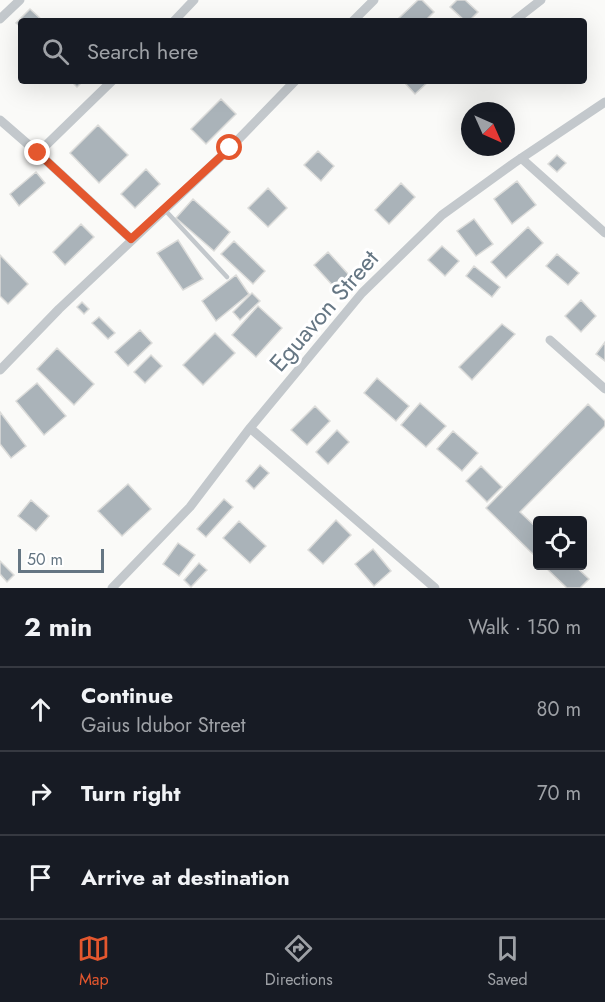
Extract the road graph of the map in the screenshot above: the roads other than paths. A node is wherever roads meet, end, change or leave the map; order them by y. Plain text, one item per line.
1 (194, 0) edge
2 (374, 0) edge
3 (541, 0) edge
4 (17, 1) edge
5 (177, 18) edge
6 (356, 18) edge
7 (518, 18) edge
8 (0, 19) edge
9 (109, 84) edge
10 (292, 84) edge
11 (605, 102) edge
12 (0, 120) edge
13 (38, 153) junction
14 (521, 158) junction
15 (164, 209) junction
16 (605, 233) edge
17 (131, 239) junction
18 (227, 277) dead end
19 (550, 340) dead end
20 (2, 363) edge
21 (605, 389) edge
22 (250, 428) junction
23 (432, 587) edge
24 (112, 588) edge

1 - 5 street
2 - 6 street
3 - 7 street
4 - 8 street
9 - 13 street
10 - 15 street
11 - 14 street, Eguavon Street
12 - 13 street
13 - 17 street
14 - 16 street
14 - 22 street, Eguavon Street
15 - 17 street
15 - 18 lane
17 - 20 street
19 - 21 street
22 - 23 street
22 - 24 street, Eguavon Street

